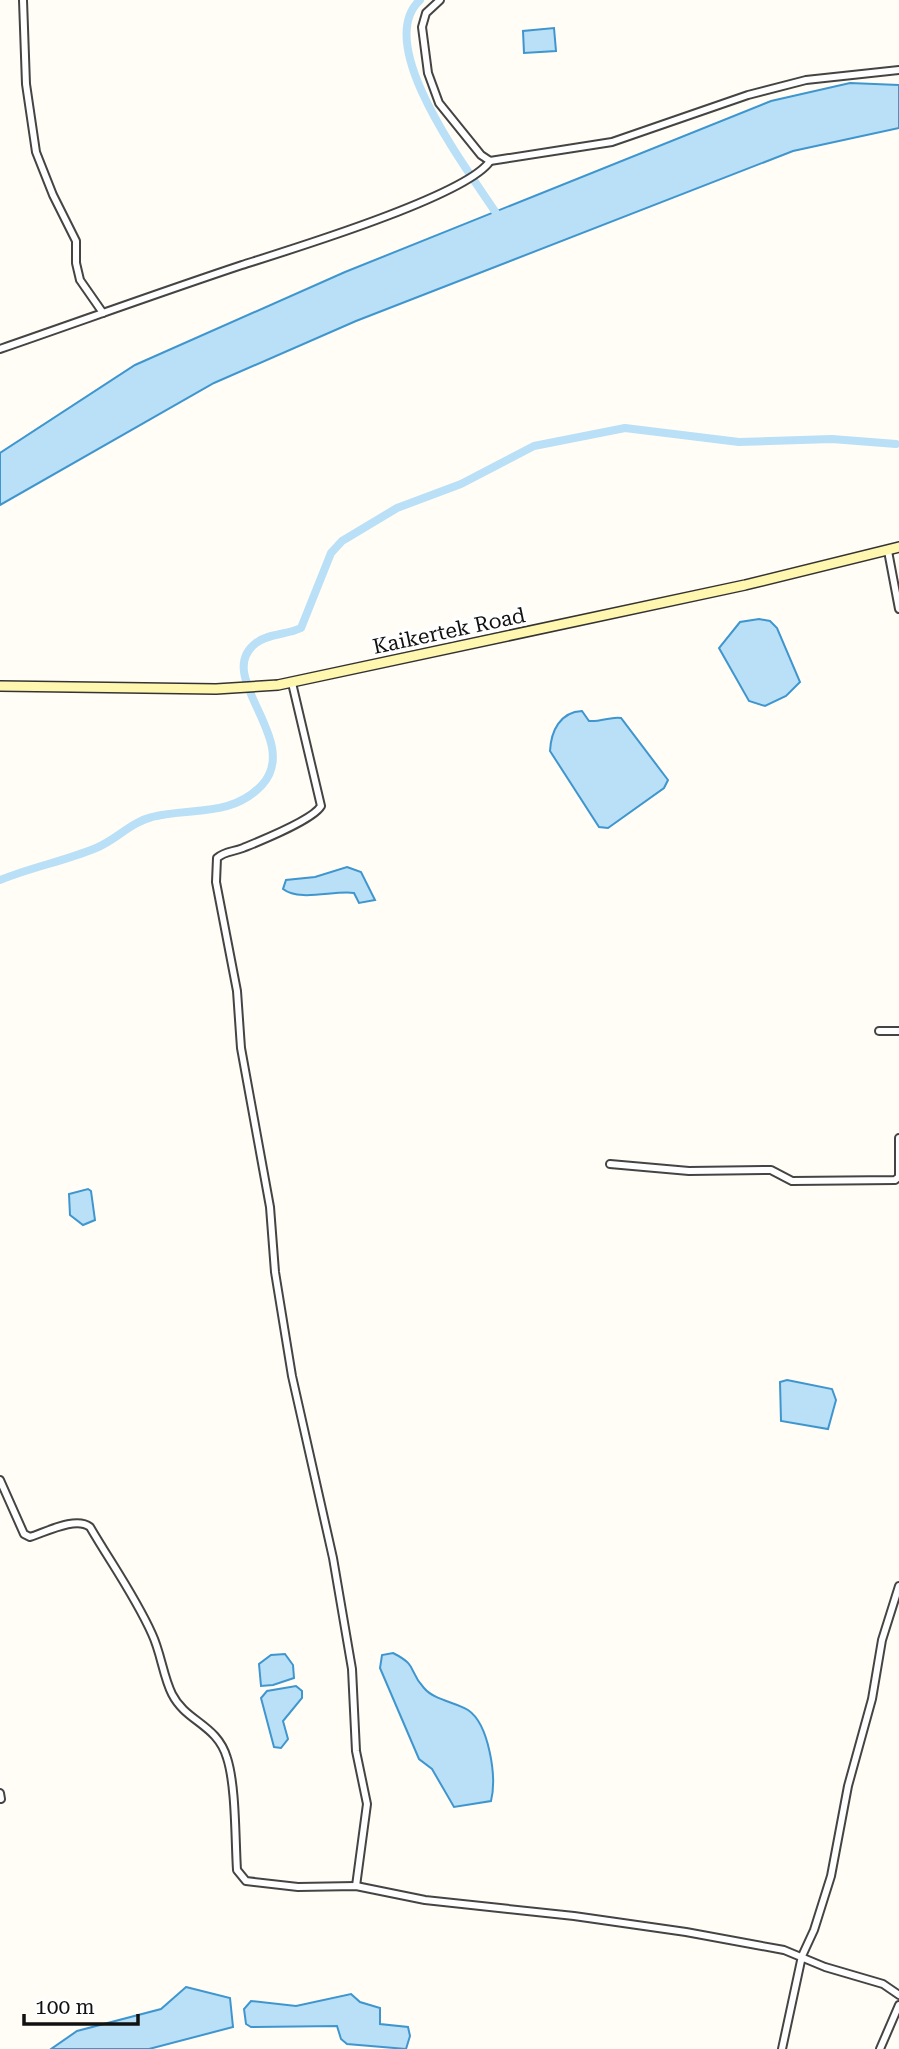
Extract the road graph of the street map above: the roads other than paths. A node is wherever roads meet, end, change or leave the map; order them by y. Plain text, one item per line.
1 (23, 0) edge
2 (440, 0) edge
3 (899, 70) edge
4 (490, 161) junction
5 (103, 313) junction
6 (0, 349) edge
7 (899, 547) edge
8 (888, 551) junction
9 (899, 609) edge
10 (292, 683) junction
11 (0, 685) edge
12 (879, 1031) dead end
13 (899, 1031) edge
14 (899, 1138) edge
15 (610, 1164) dead end
16 (0, 1482) edge
17 (899, 1586) edge
18 (356, 1886) junction
19 (802, 1956) junction
20 (899, 1995) edge
21 (899, 2005) edge
22 (782, 2049) edge
23 (880, 2049) edge

1 - 5 street
2 - 4 street
3 - 4 street
4 - 5 street
5 - 6 street
7 - 8 main road, Kaikertek Road
8 - 9 street
8 - 10 main road, Kaikertek Road
10 - 11 main road, Kaikertek Road
10 - 18 street
12 - 13 street
14 - 15 street
16 - 18 street
17 - 19 street
18 - 19 street
19 - 20 street
19 - 22 street
21 - 23 street

